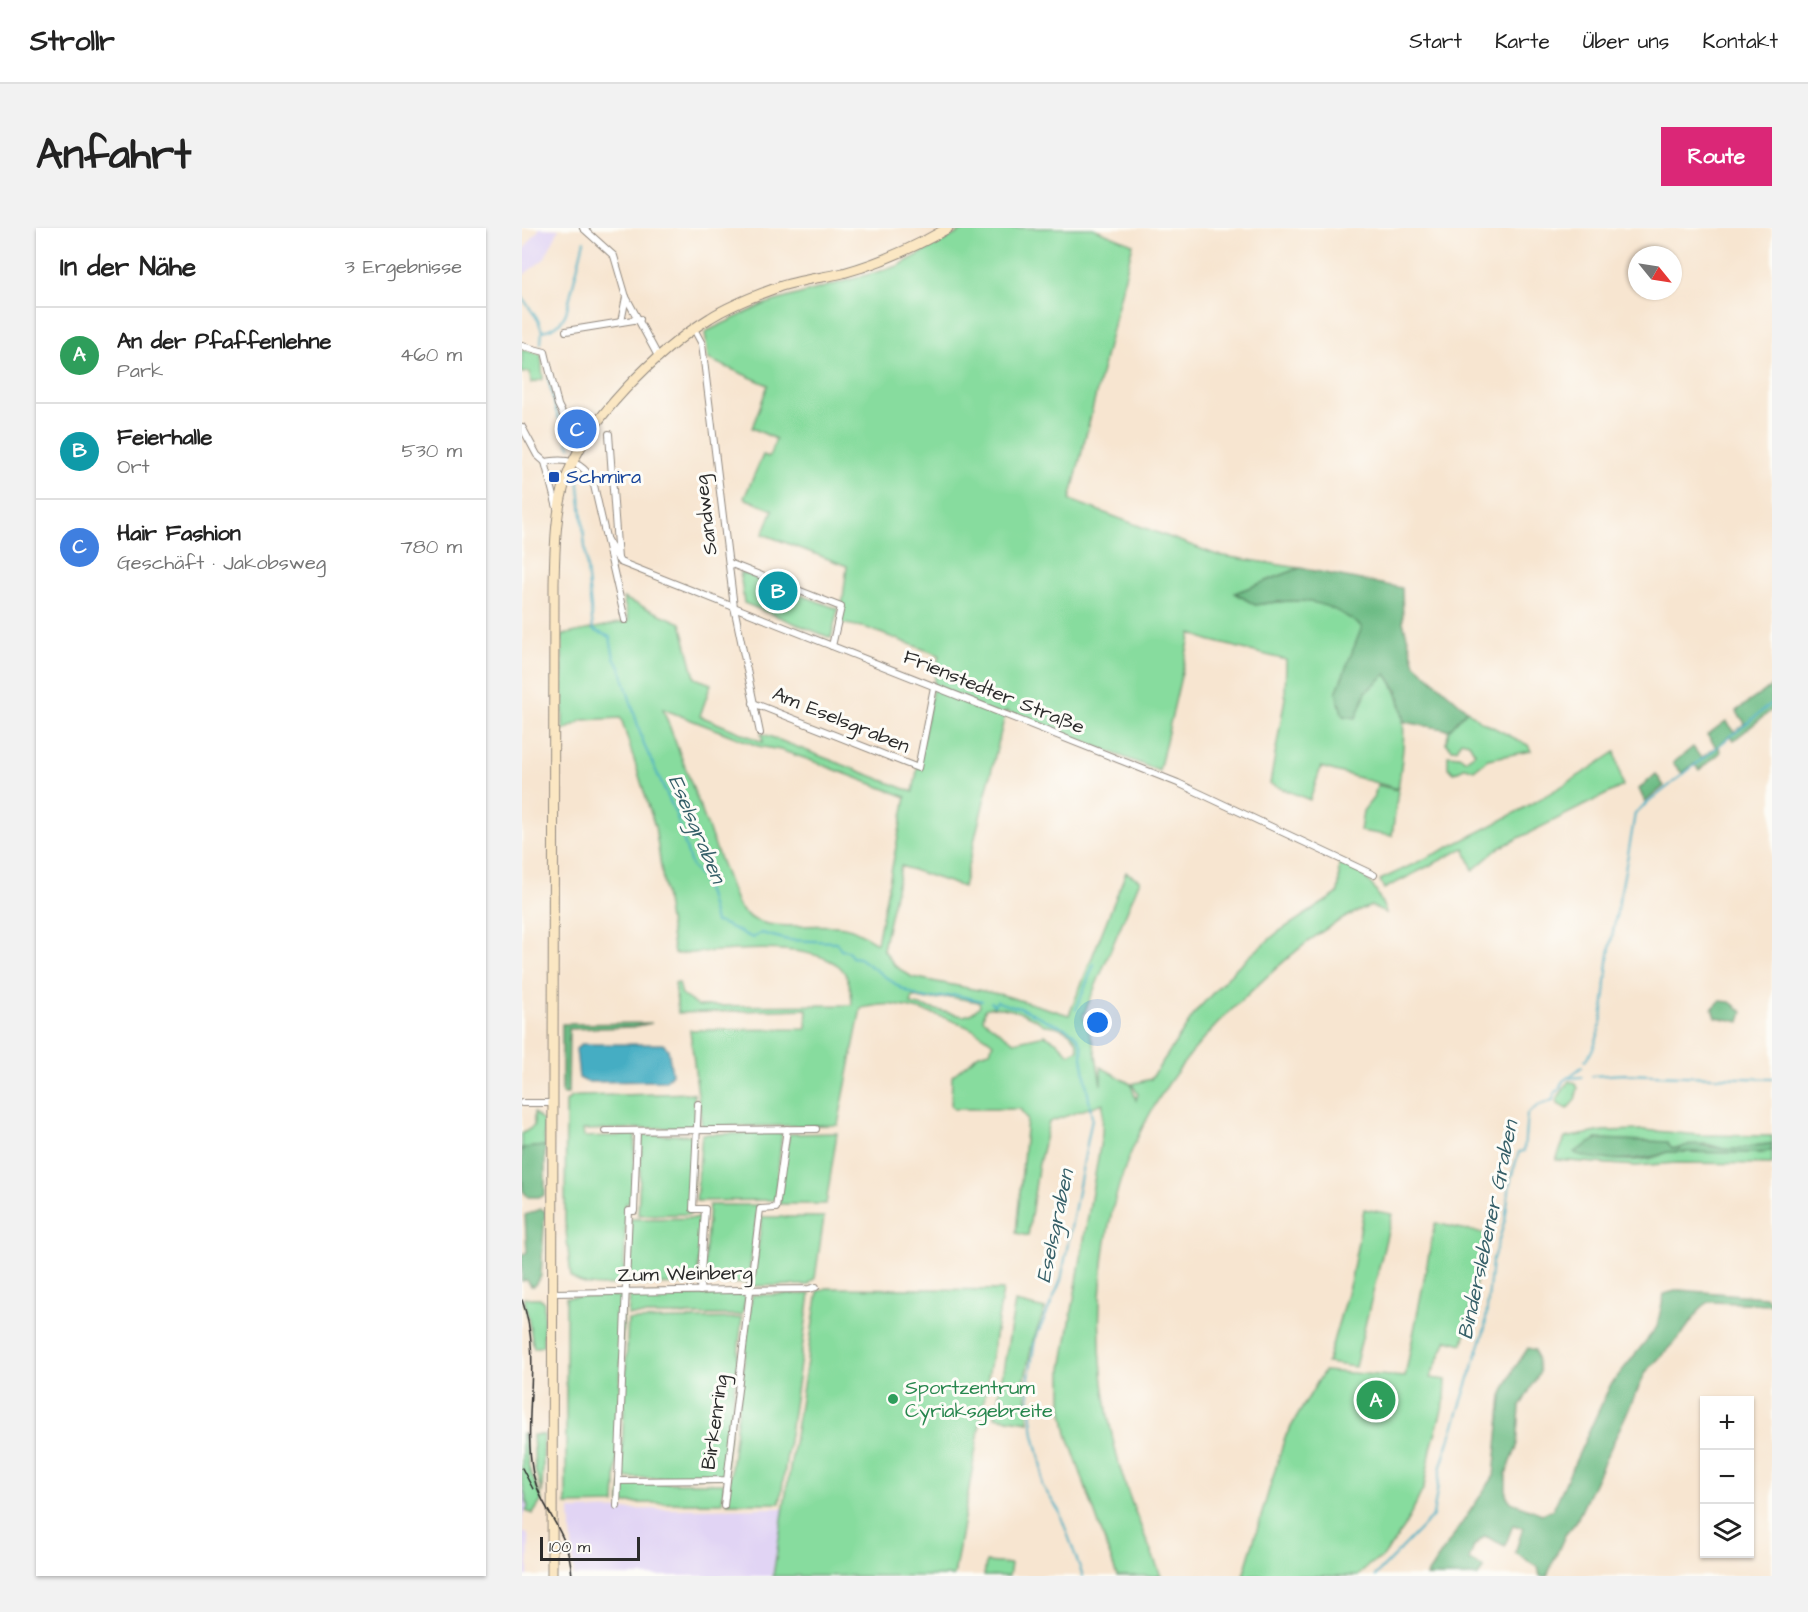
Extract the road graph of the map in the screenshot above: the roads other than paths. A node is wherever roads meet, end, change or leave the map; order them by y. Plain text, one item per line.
1 (583, 228) edge
2 (948, 228) edge
3 (626, 297) junction
4 (639, 319) junction
5 (621, 322) junction
6 (694, 329) junction
7 (566, 331) dead end
8 (522, 346) edge
9 (659, 358) junction
10 (522, 427) edge
11 (609, 434) dead end
12 (524, 435) edge
13 (580, 448) junction
14 (545, 462) junction
15 (573, 462) junction
16 (558, 512) junction
17 (607, 540) junction
18 (618, 560) junction
19 (729, 563) junction
20 (734, 607) junction
21 (625, 620) dead end
22 (832, 646) junction
23 (934, 687) junction
24 (753, 703) junction
25 (760, 733) dead end
26 (1374, 875) dead end
27 (522, 1103) edge
28 (553, 1103) junction
29 (698, 1104) dead end
30 (698, 1129) junction
31 (787, 1129) junction
32 (816, 1129) dead end
33 (605, 1131) dead end
34 (637, 1131) junction
35 (816, 1287) dead end
36 (750, 1290) junction
37 (700, 1291) junction
38 (626, 1292) junction
39 (554, 1293) junction
40 (727, 1480) junction
41 (618, 1481) junction
42 (617, 1506) dead end
43 (724, 1506) dead end
44 (552, 1576) edge

1 - 3 street
2 - 6 main road
3 - 4 street
3 - 5 street
4 - 5 street
4 - 9 street
5 - 7 street
6 - 9 main road
6 - 19 street, Sandweg
8 - 13 street
9 - 13 main road
10 - 12 street
11 - 18 street
12 - 14 street
13 - 15 main road
14 - 15 street
14 - 16 street
15 - 16 main road
15 - 17 street
16 - 28 main road
17 - 18 street
17 - 21 street
18 - 20 street, Frienstedter Straße
19 - 20 street, Sandweg
19 - 22 street
20 - 22 street, Frienstedter Straße
20 - 24 street, Sandweg
22 - 23 street, Frienstedter Straße
23 - 24 street, Am Eselsgraben
23 - 26 street, Frienstedter Straße
24 - 25 street, Sandweg
27 - 28 street
28 - 39 main road
29 - 30 street
30 - 31 street
30 - 34 street
30 - 37 street
31 - 32 street
31 - 36 street, Birkenring
33 - 34 street
34 - 38 street
35 - 36 street, Zum Weinberg
36 - 37 street, Zum Weinberg
36 - 40 street, Birkenring
37 - 38 street, Zum Weinberg
38 - 39 street, Zum Weinberg
38 - 41 street
39 - 44 main road
40 - 41 street, Birkenring
40 - 43 street
41 - 42 street

